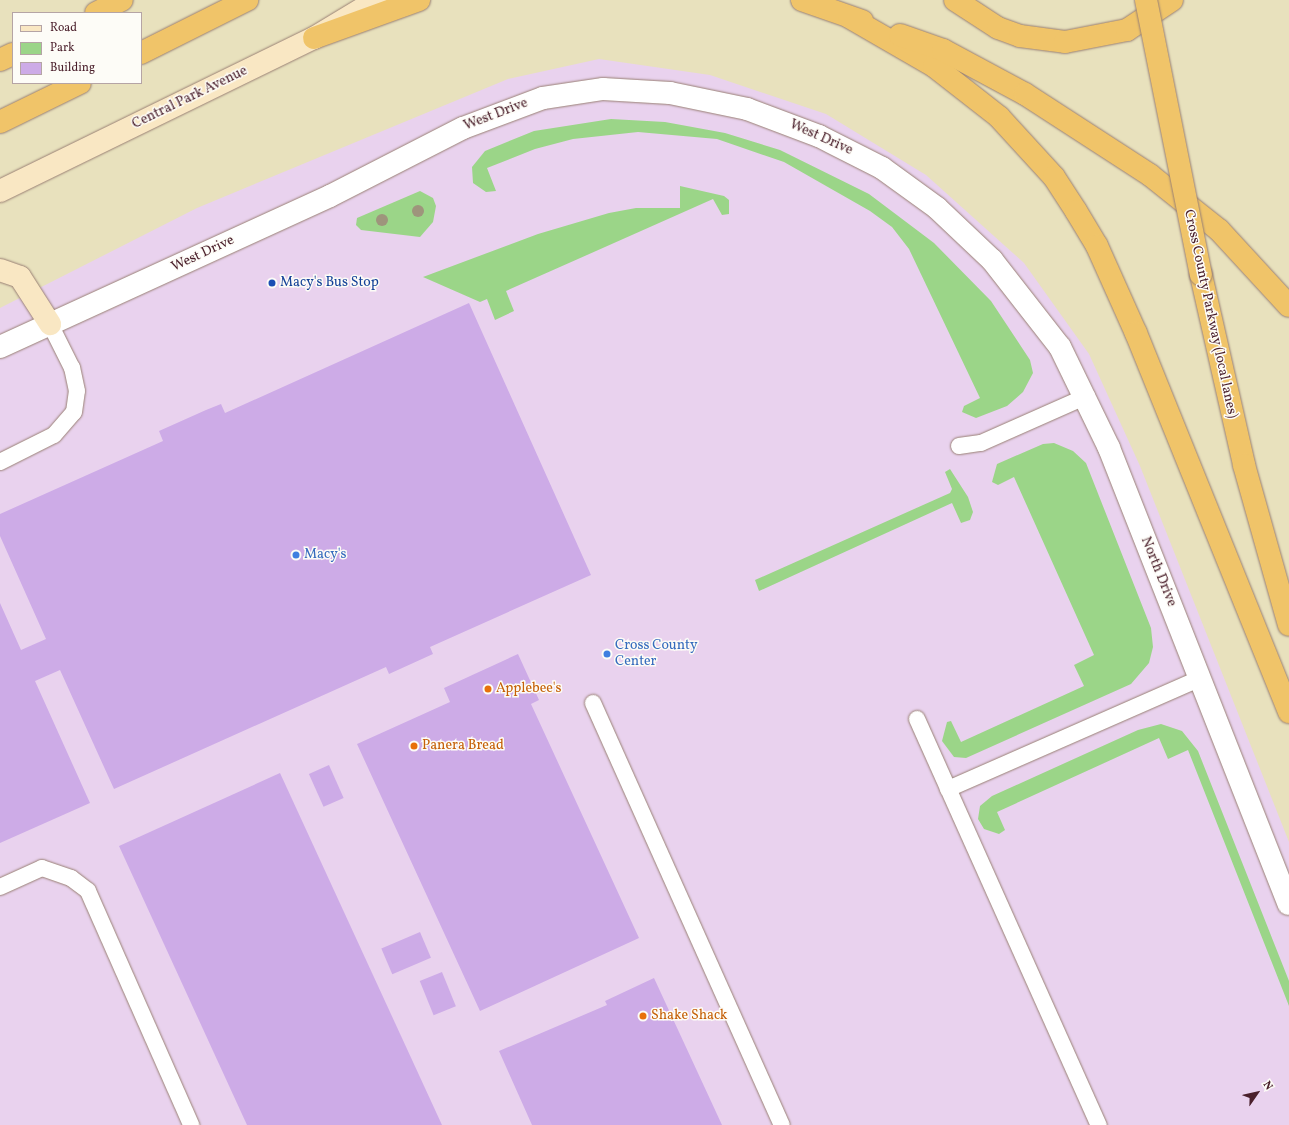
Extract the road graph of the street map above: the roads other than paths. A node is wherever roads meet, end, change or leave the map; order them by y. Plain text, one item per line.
1 (122, 0) edge
2 (247, 0) edge
3 (377, 0) edge
4 (419, 0) edge
5 (802, 0) edge
6 (955, 0) edge
7 (1146, 0) edge
8 (1172, 0) edge
9 (98, 12) edge
10 (849, 17) junction
11 (314, 38) junction
12 (142, 52) edge
13 (12, 54) edge
14 (0, 60) edge
15 (78, 84) edge
16 (0, 122) edge
17 (0, 191) edge
18 (992, 260) joint
19 (0, 270) edge
20 (1289, 306) edge
21 (50, 324) junction
22 (0, 347) edge
23 (1087, 396) junction
24 (959, 446) dead end
25 (0, 462) edge
26 (1289, 625) edge
27 (1201, 678) junction
28 (593, 703) dead end
29 (1289, 712) edge
30 (916, 719) dead end
31 (948, 789) junction
32 (0, 887) edge
33 (1289, 904) edge
34 (191, 1125) edge
35 (782, 1125) edge
36 (1099, 1125) edge

1 - 9 highway
2 - 12 highway
3 - 11 main road, Central Park Avenue
4 - 11 highway
5 - 10 highway
6 - 8 highway
7 - 26 highway, Cross County Parkway (local lanes), bridge
10 - 20 highway
10 - 29 highway
11 - 17 main road, Central Park Avenue
13 - 14 highway
15 - 16 highway
18 - 21 street, West Drive
18 - 23 street, North Drive
19 - 21 main road
21 - 22 street, West Drive
21 - 25 lane
23 - 24 lane
23 - 27 street, North Drive
27 - 31 lane
27 - 33 street, North Drive
28 - 35 lane
30 - 31 lane
31 - 36 lane
32 - 34 lane

